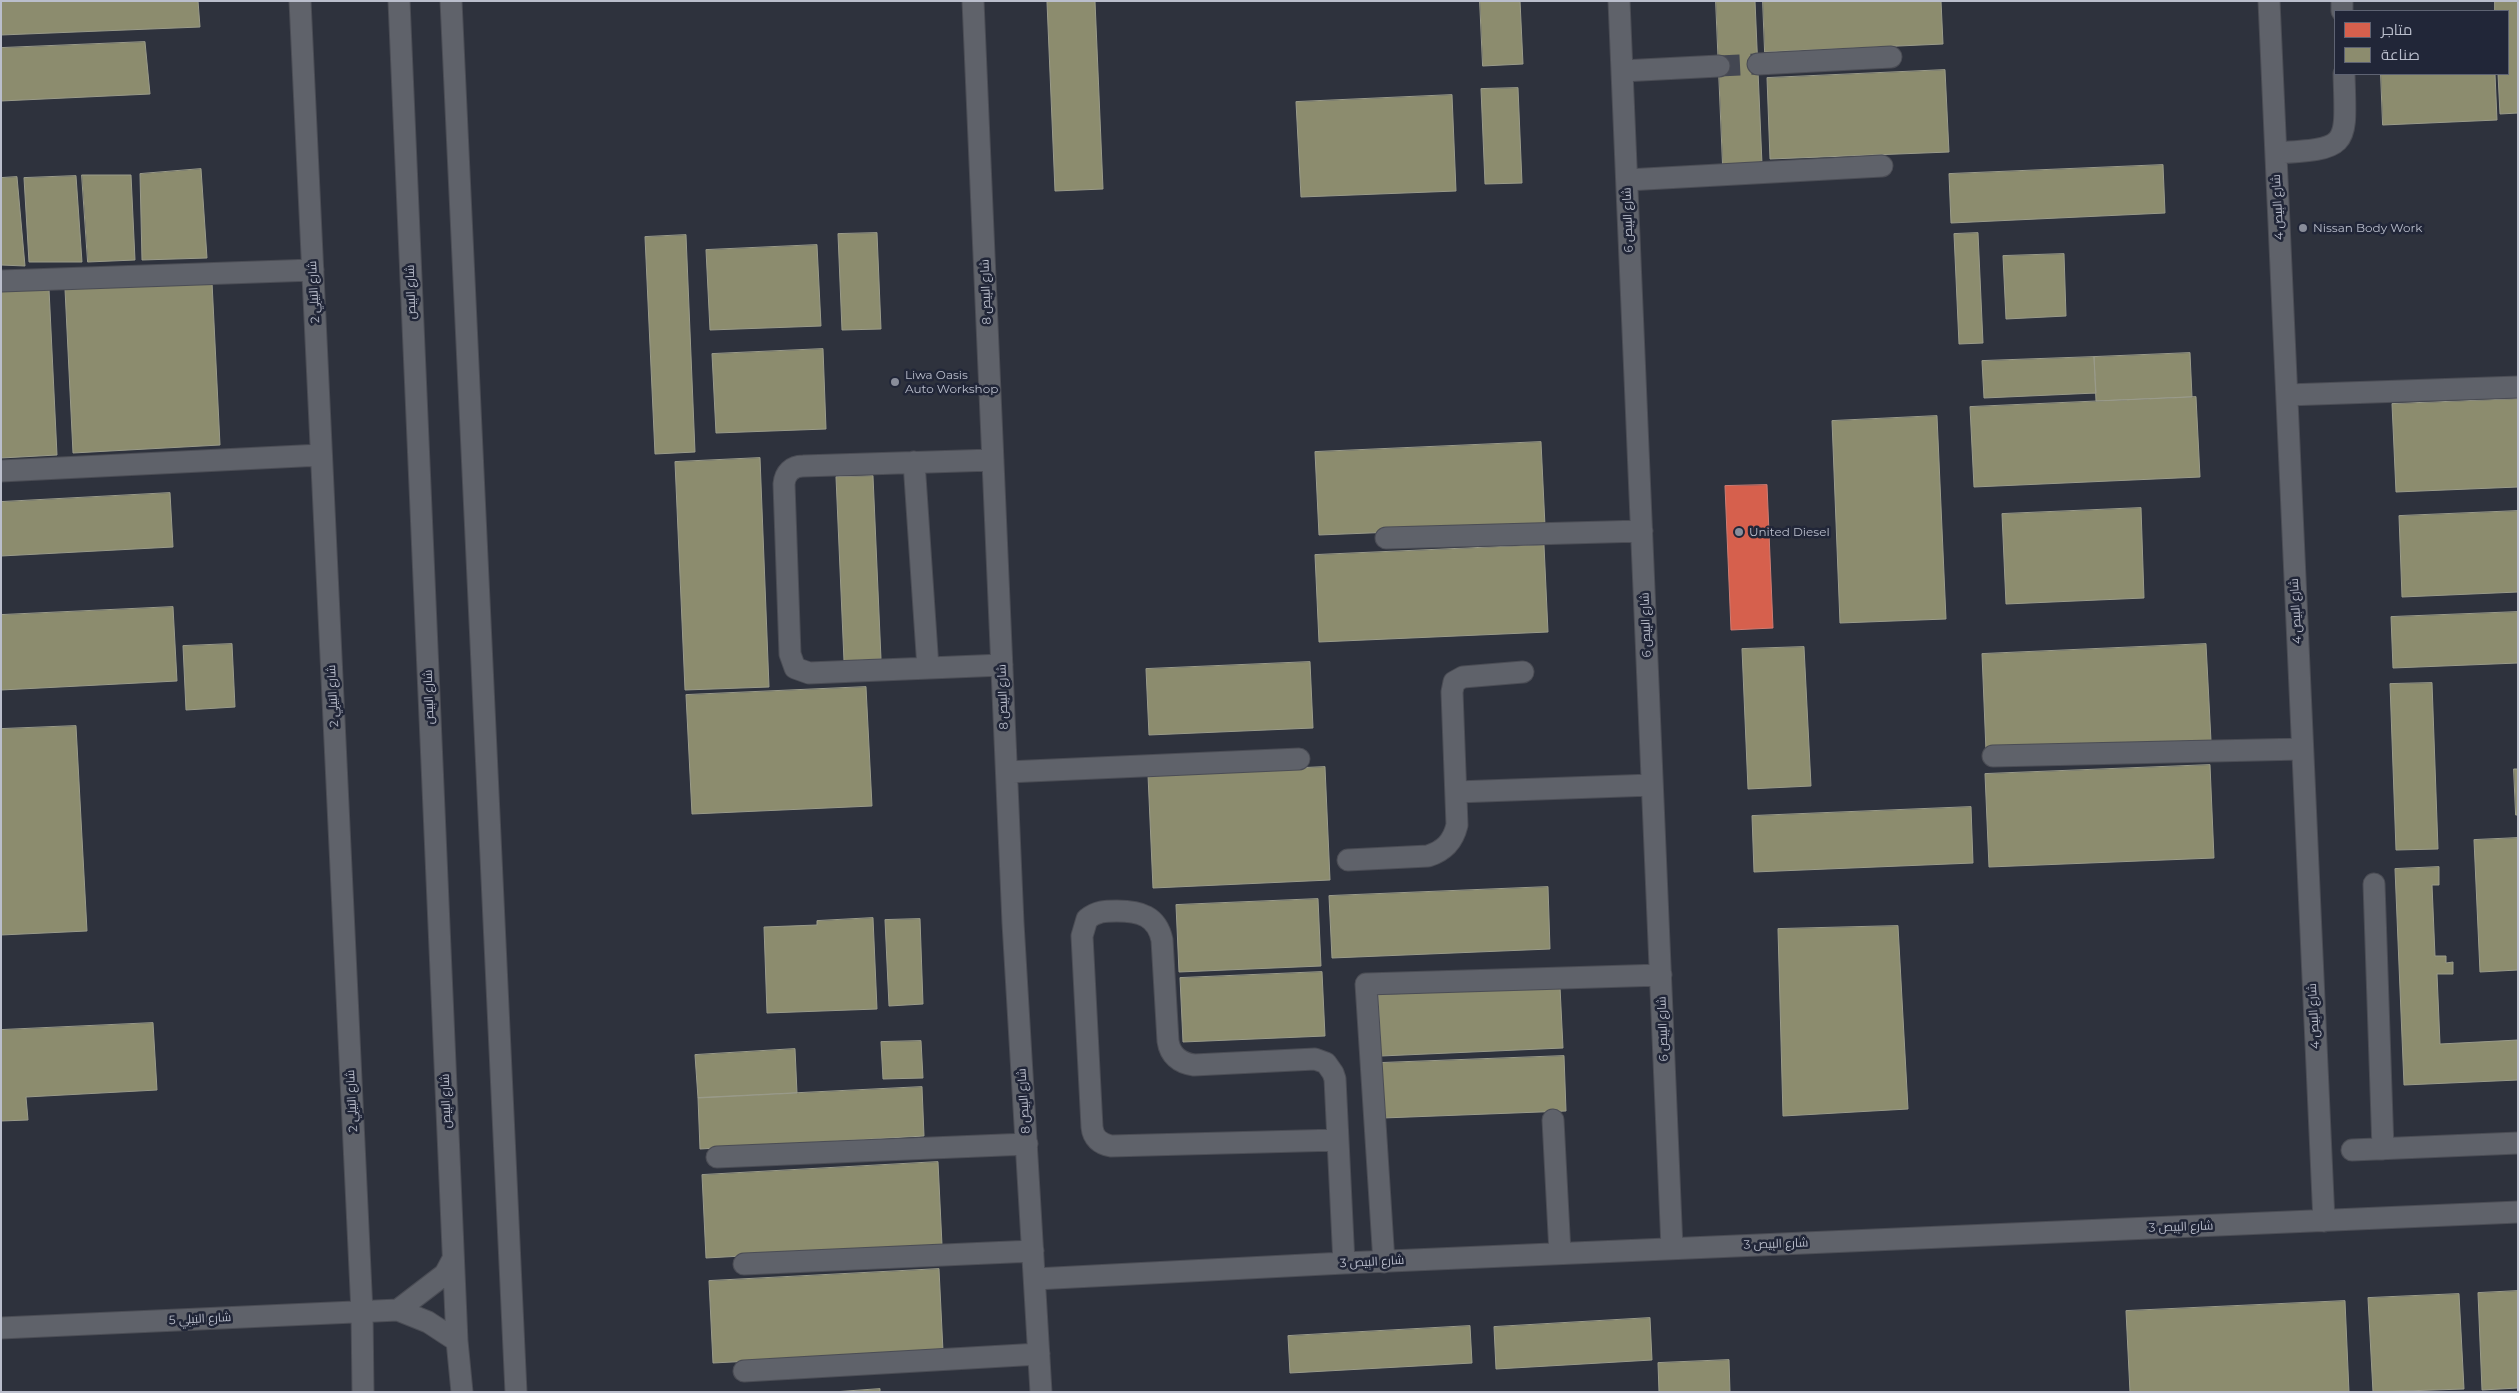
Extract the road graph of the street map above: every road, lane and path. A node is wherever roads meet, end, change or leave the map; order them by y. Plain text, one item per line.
1 (300, 1) edge
2 (399, 1) edge
3 (451, 1) edge
4 (973, 1) edge
5 (1619, 1) edge
6 (2269, 1) edge
7 (1891, 57) dead end
8 (1758, 64) tunnel mouth
9 (1719, 66) tunnel mouth
10 (1622, 70) junction
11 (2344, 75) edge
12 (2276, 153) junction
13 (1882, 166) dead end
14 (1627, 180) junction
15 (313, 270) junction
16 (1, 281) edge
17 (2518, 387) edge
18 (2287, 395) junction
19 (322, 455) junction
20 (993, 460) junction
21 (914, 462) junction
22 (1, 471) edge
23 (1642, 532) junction
24 (1386, 538) dead end
25 (1002, 665) junction
26 (928, 668) junction
27 (1523, 672) dead end
28 (2302, 749) junction
29 (1993, 756) dead end
30 (1299, 759) dead end
31 (1007, 772) junction
32 (1652, 785) junction
33 (1456, 792) junction
34 (1348, 860) dead end
35 (2374, 884) dead end
36 (1661, 975) junction
37 (1553, 1120) dead end
38 (1338, 1140) junction
39 (2518, 1143) edge
40 (1027, 1144) junction
41 (2384, 1149) junction
42 (2352, 1150) dead end
43 (717, 1157) dead end
44 (2518, 1212) edge
45 (2324, 1221) junction
46 (1672, 1248) junction
47 (1034, 1252) junction
48 (1560, 1254) junction
49 (453, 1259) junction
50 (1384, 1262) junction
51 (1344, 1263) junction
52 (744, 1264) dead end
53 (1035, 1279) junction
54 (398, 1310) junction
55 (362, 1312) junction
56 (1, 1328) edge
57 (456, 1341) junction
58 (1039, 1354) junction
59 (744, 1372) dead end
60 (363, 1392) edge
61 (462, 1392) edge
62 (516, 1392) edge
63 (1040, 1392) edge

1 - 15 street, شارع البَيلِي 2
2 - 49 street, شارع البِيص
3 - 62 street
4 - 20 street, شارع البِيص 8
5 - 10 street, شارع البِيص 6
6 - 12 street, شارع البِيص 4
7 - 8 street
9 - 10 street
10 - 14 street, شارع البِيص 6
11 - 12 street
12 - 18 street, شارع البِيص 4
13 - 14 street
14 - 23 street, شارع البِيص 6
15 - 16 street
15 - 19 street, شارع البَيلِي 2
17 - 18 street
18 - 28 street, شارع البِيص 4
19 - 22 street
19 - 55 street, شارع البَيلِي 2
20 - 21 street
20 - 25 street, شارع البِيص 8
21 - 26 street
21 - 26 street
23 - 24 street
23 - 32 street, شارع البِيص 6
25 - 26 street
25 - 31 street, شارع البِيص 8
27 - 33 street
28 - 29 street
28 - 45 street, شارع البِيص 4
30 - 31 street
31 - 40 street, شارع البِيص 8
32 - 33 street
32 - 36 street, شارع البِيص 6
33 - 34 street
35 - 41 street
36 - 46 street, شارع البِيص 6
36 - 50 street
37 - 48 street
38 - 38 street
38 - 51 street
39 - 41 street
40 - 43 street
40 - 47 street, شارع البِيص 8
41 - 42 street
44 - 45 street, شارع البِيص 3
45 - 46 street, شارع البِيص 3
46 - 48 street, شارع البِيص 3
47 - 52 street
47 - 53 street, شارع البِيص 8
48 - 50 street, شارع البِيص 3
49 - 54 street
49 - 57 street, شارع البِيص
50 - 51 street, شارع البِيص 3
51 - 53 street, شارع البِيص 3
53 - 58 street, شارع البِيص 8
54 - 55 street, شارع البَيلِي 5
54 - 57 street, شارع البَيلِي 5
55 - 56 street, شارع البَيلِي 5
55 - 60 street, شارع البَيلِي 2
57 - 61 street, شارع البِيص
58 - 59 street
58 - 63 street, شارع البِيص 8

